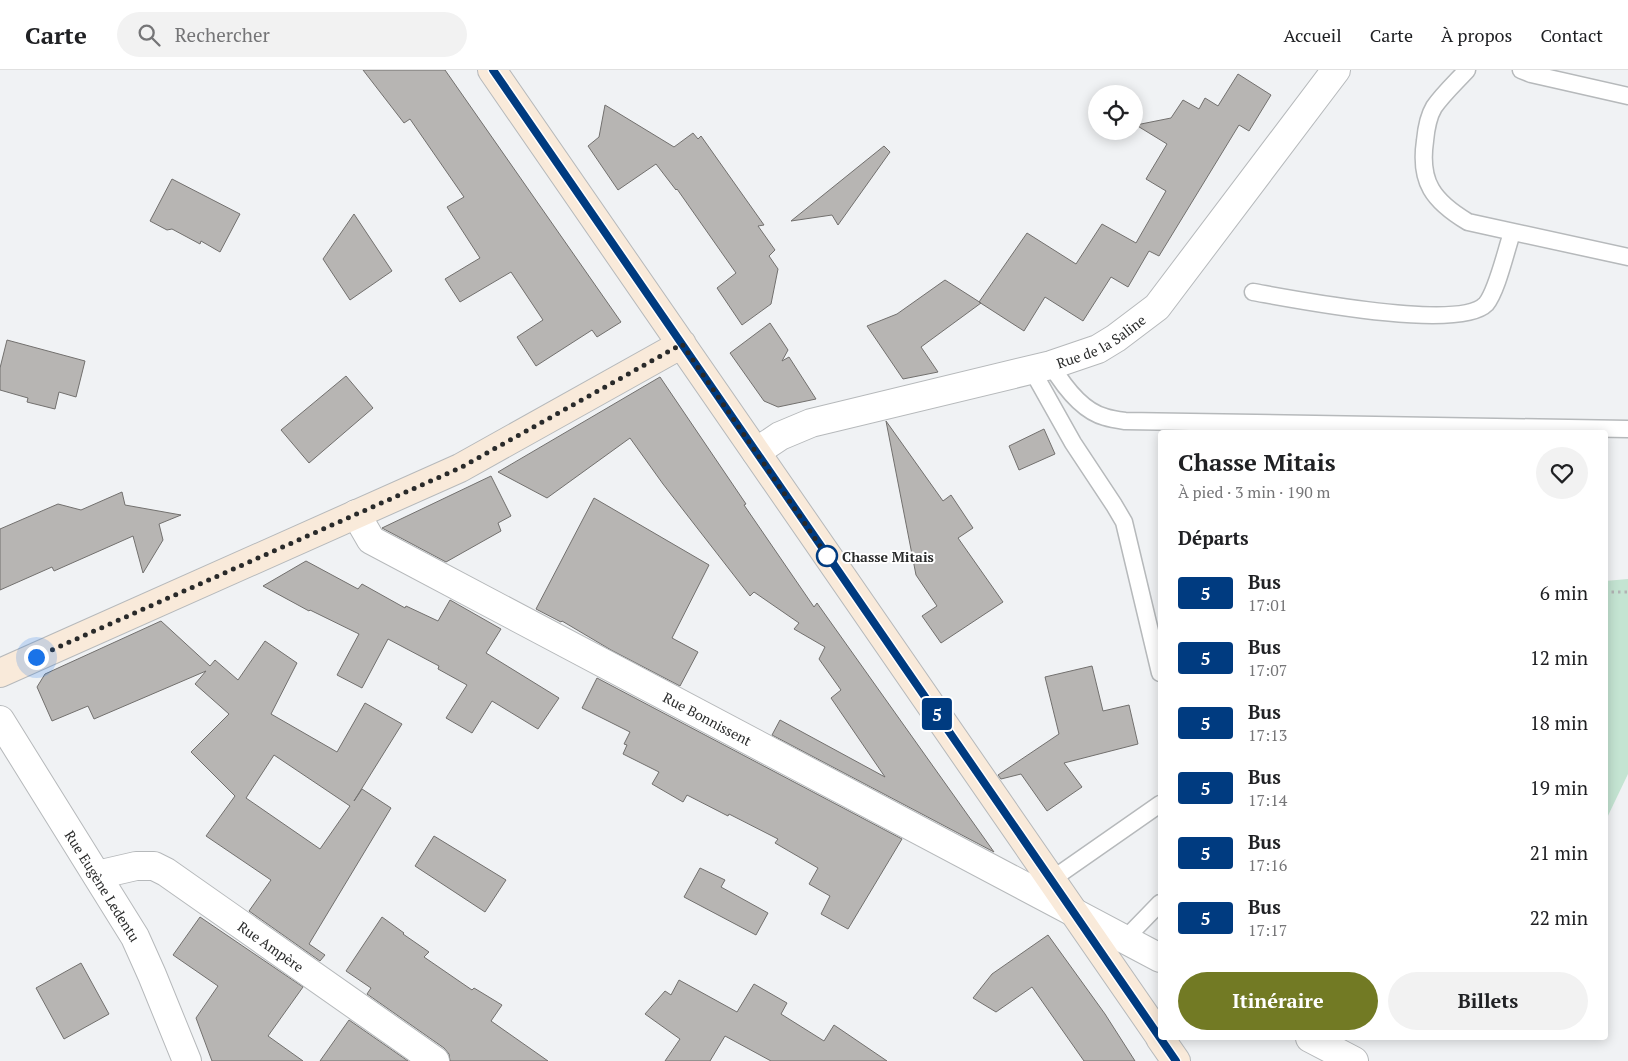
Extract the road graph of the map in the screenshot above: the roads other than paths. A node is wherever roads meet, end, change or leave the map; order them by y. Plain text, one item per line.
1 (492, 70) edge
2 (1336, 70) edge
3 (1467, 70) edge
4 (1521, 70) edge
5 (1628, 96) edge
6 (1512, 233) junction
7 (1628, 257) edge
8 (1253, 292) dead end
9 (682, 344) junction
10 (1042, 368) junction
11 (1189, 427) edge
12 (1358, 428) edge
13 (1450, 429) edge
14 (1628, 429) edge
15 (756, 452) junction
16 (356, 514) junction
17 (1158, 665) edge
18 (0, 673) edge
19 (0, 720) edge
20 (1158, 805) edge
21 (97, 875) junction
22 (1051, 880) junction
23 (1158, 905) edge
24 (1072, 910) junction
25 (1125, 939) junction
26 (1158, 957) edge
27 (1158, 1034) edge
28 (1162, 1040) edge
29 (1314, 1040) edge
30 (186, 1061) edge
31 (435, 1061) edge
32 (1176, 1061) edge
33 (1354, 1061) edge

1 - 9 main road
2 - 10 street, Rue de la Saline
3 - 6 lane
4 - 5 lane
6 - 7 lane
6 - 8 lane
9 - 15 main road
9 - 16 main road
10 - 11 lane
10 - 15 street, Rue de la Saline
10 - 17 lane
11 - 12 lane
12 - 13 lane
13 - 14 lane
15 - 22 main road
16 - 18 main road
16 - 24 street, Rue Bonnissent
19 - 21 street, Rue Eugène Ledentu
20 - 22 lane
21 - 30 street, Rue Eugène Ledentu
21 - 31 street, Rue Ampère
22 - 24 main road
23 - 25 lane
24 - 25 street, Rue Bonnissent
24 - 27 main road
25 - 26 street, Rue Bonnissent
28 - 32 main road
29 - 33 street

